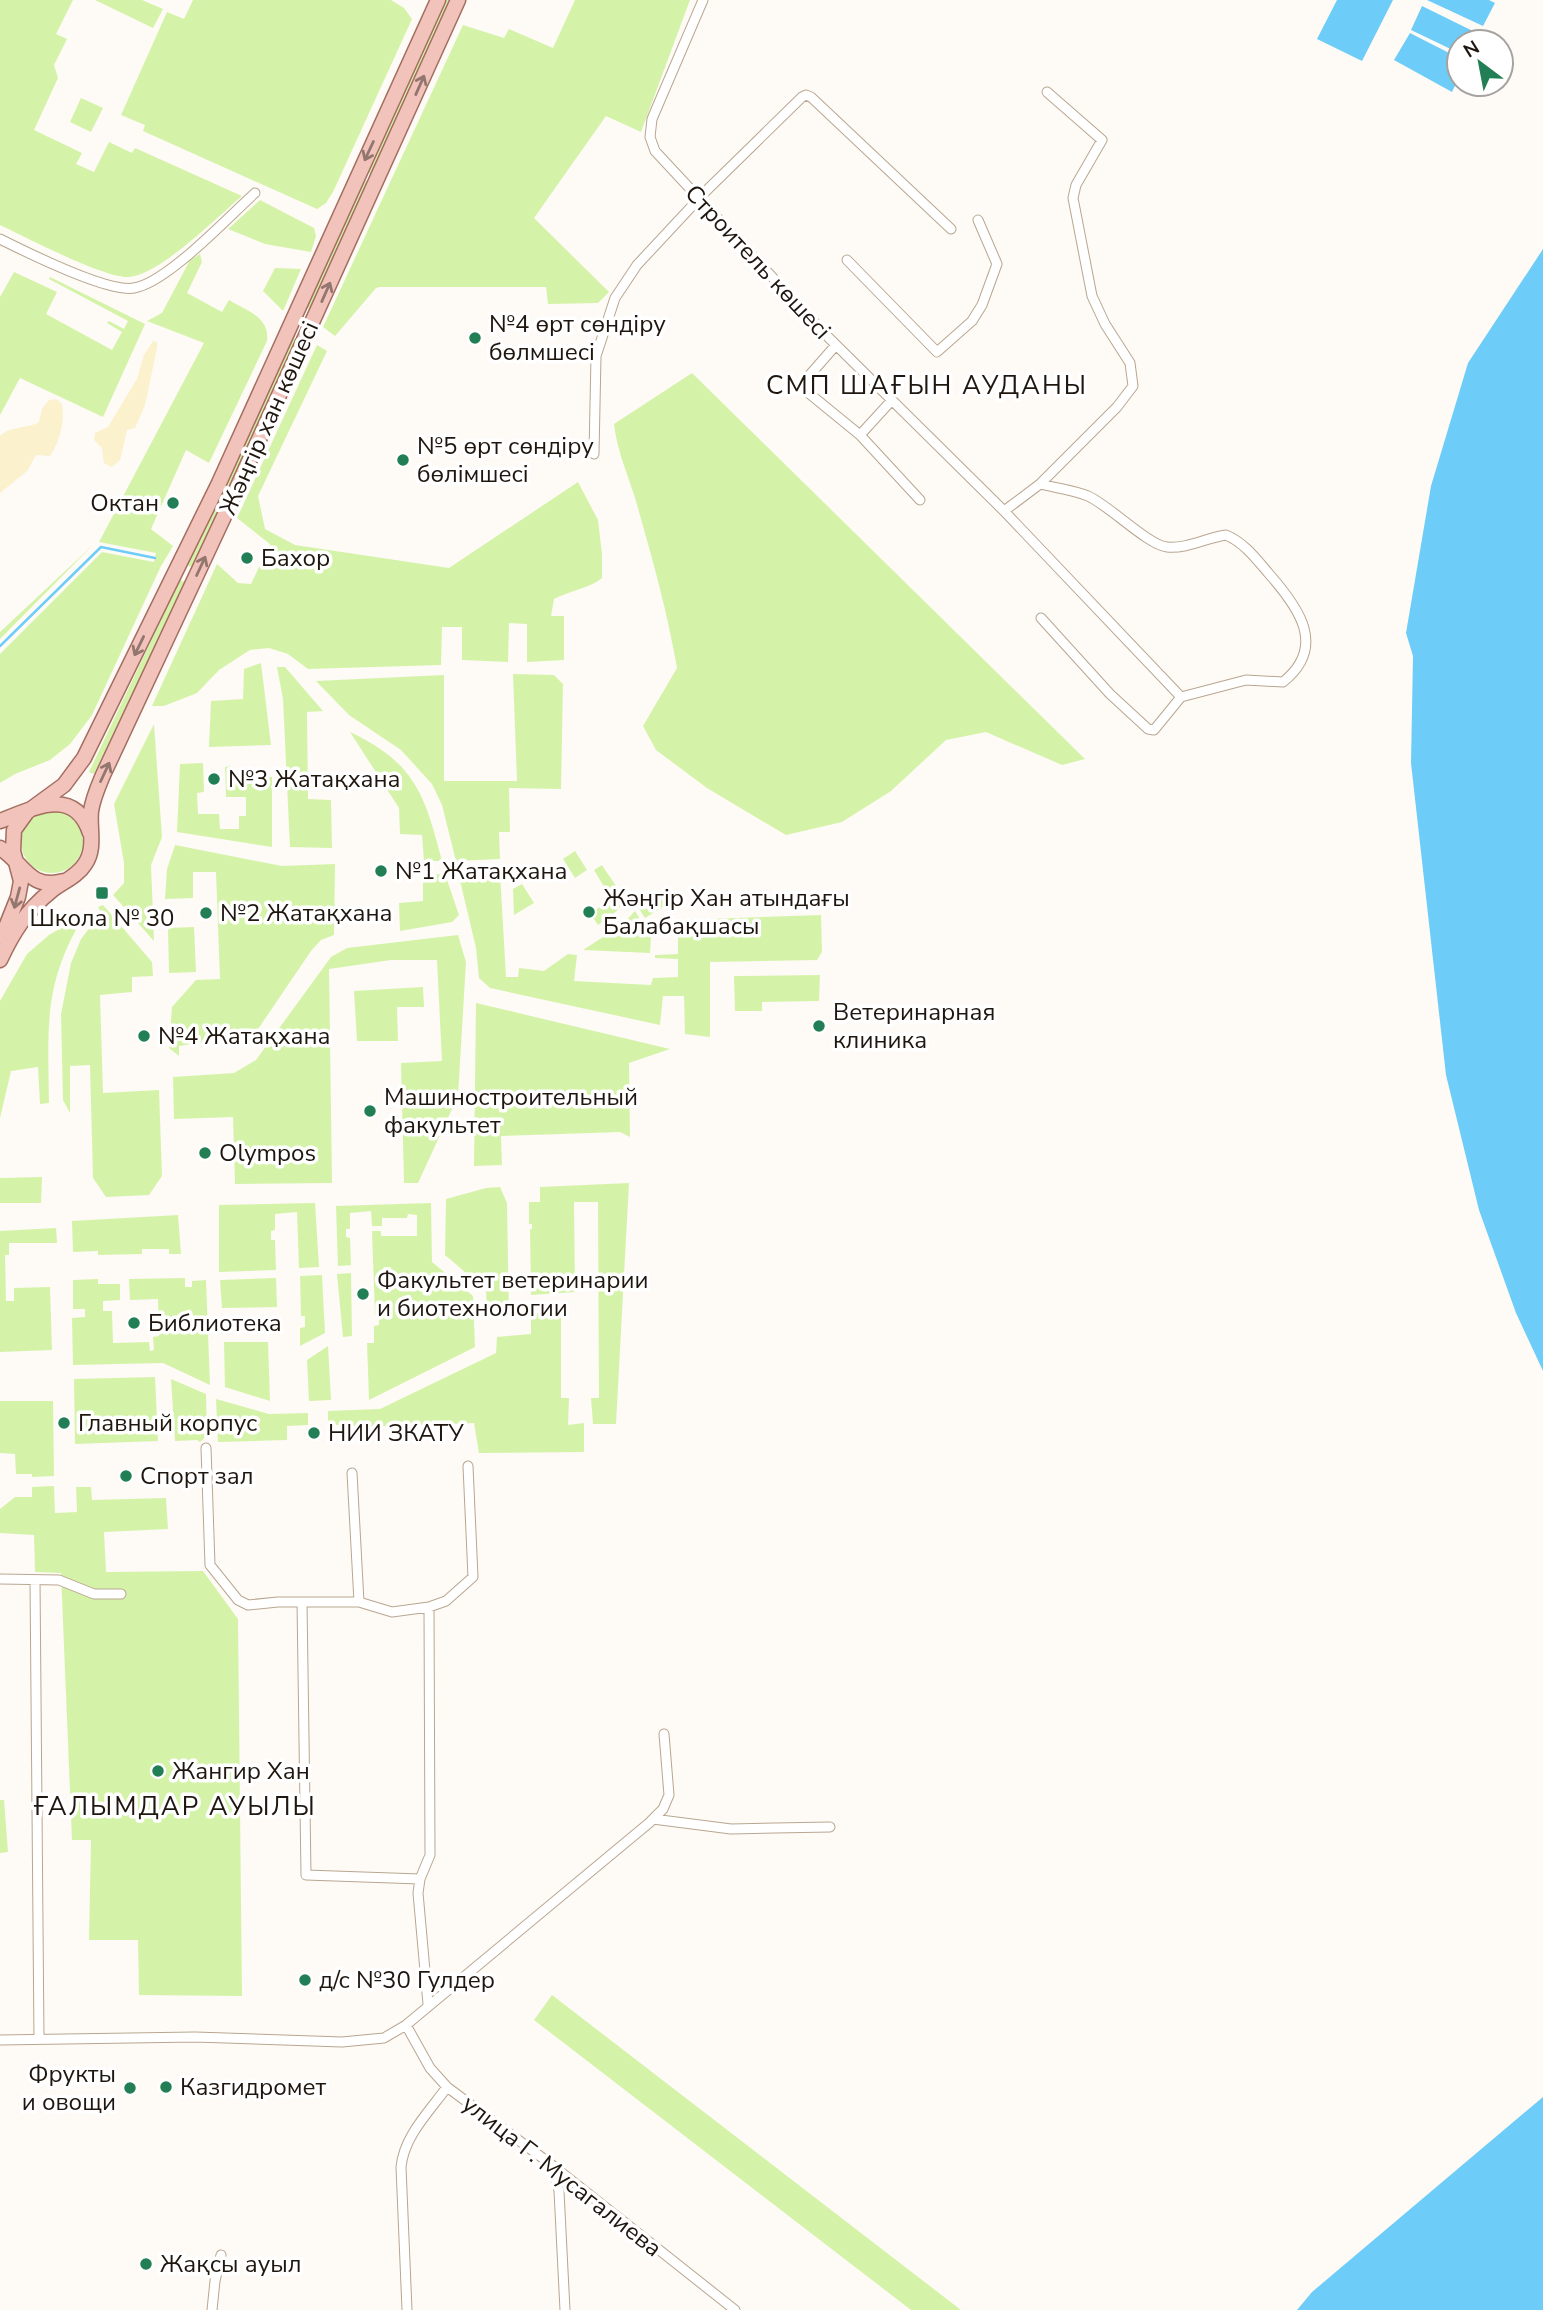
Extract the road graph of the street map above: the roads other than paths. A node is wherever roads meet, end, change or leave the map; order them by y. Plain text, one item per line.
1 (438, 0) edge
2 (458, 0) edge
3 (703, 0) edge
4 (1046, 92) dead end
5 (255, 193) dead end
6 (698, 200) junction
7 (978, 220) dead end
8 (951, 229) dead end
9 (0, 239) edge
10 (847, 260) dead end
11 (836, 345) junction
12 (892, 400) junction
13 (860, 435) junction
14 (594, 454) dead end
15 (1040, 484) junction
16 (920, 500) dead end
17 (1004, 510) junction
18 (1041, 618) dead end
19 (1181, 697) junction
20 (33, 808) junction
21 (0, 821) edge
22 (91, 838) junction
23 (0, 848) edge
24 (18, 864) junction
25 (69, 879) junction
26 (0, 941) edge
27 (0, 960) edge
28 (206, 1448) dead end
29 (468, 1466) dead end
30 (352, 1472) dead end
31 (0, 1579) edge
32 (34, 1580) junction
33 (121, 1594) dead end
34 (302, 1602) junction
35 (359, 1602) junction
36 (429, 1607) junction
37 (664, 1734) dead end
38 (653, 1819) junction
39 (830, 1827) dead end
40 (420, 1879) junction
41 (428, 2004) junction
42 (406, 2025) junction
43 (38, 2039) junction
44 (0, 2040) edge
45 (447, 2087) junction
46 (552, 2165) junction
47 (221, 2255) dead end
48 (212, 2310) edge
49 (407, 2310) edge
50 (565, 2310) edge
51 (735, 2310) edge

1 -> 20 main road, Жәңгір хан көшесі
22 -> 2 main road, Жәңгір хан көшесі
3 - 6 street, Строитель көшесі
4 - 15 street
5 - 9 street
6 - 8 street
6 - 11 street, Строитель көшесі
6 - 14 street
7 - 10 street
11 - 12 street, Строитель көшесі
11 - 13 street
12 - 13 street
12 - 17 street, Строитель көшесі
13 - 16 street
15 - 17 street
15 - 19 street
17 - 19 street, Строитель көшесі
18 - 19 street
20 - 21 main road
20 - 22 main road
20 - 24 main road, Жәңгір хан көшесі
22 - 25 main road, Жәңгір хан көшесі
23 - 24 main road
24 - 25 main road
24 -> 26 main road, Жәңгір хан көшесі
25 - 27 main road, Жәңгір хан көшесі
28 - 34 street
29 - 36 street
30 - 35 street
31 - 32 street
32 - 33 street
32 - 43 street
34 - 35 street
34 - 40 street
35 - 36 street
36 - 40 street
37 - 38 street
38 - 39 street
38 - 41 street
40 - 41 street
41 - 42 street
42 - 43 street
42 - 45 street, улица Г. Мусагалиева
43 - 44 street
45 - 46 street, улица Г. Мусагалиева
45 - 49 street
46 - 50 street
46 - 51 street, улица Г. Мусагалиева
47 - 48 street

